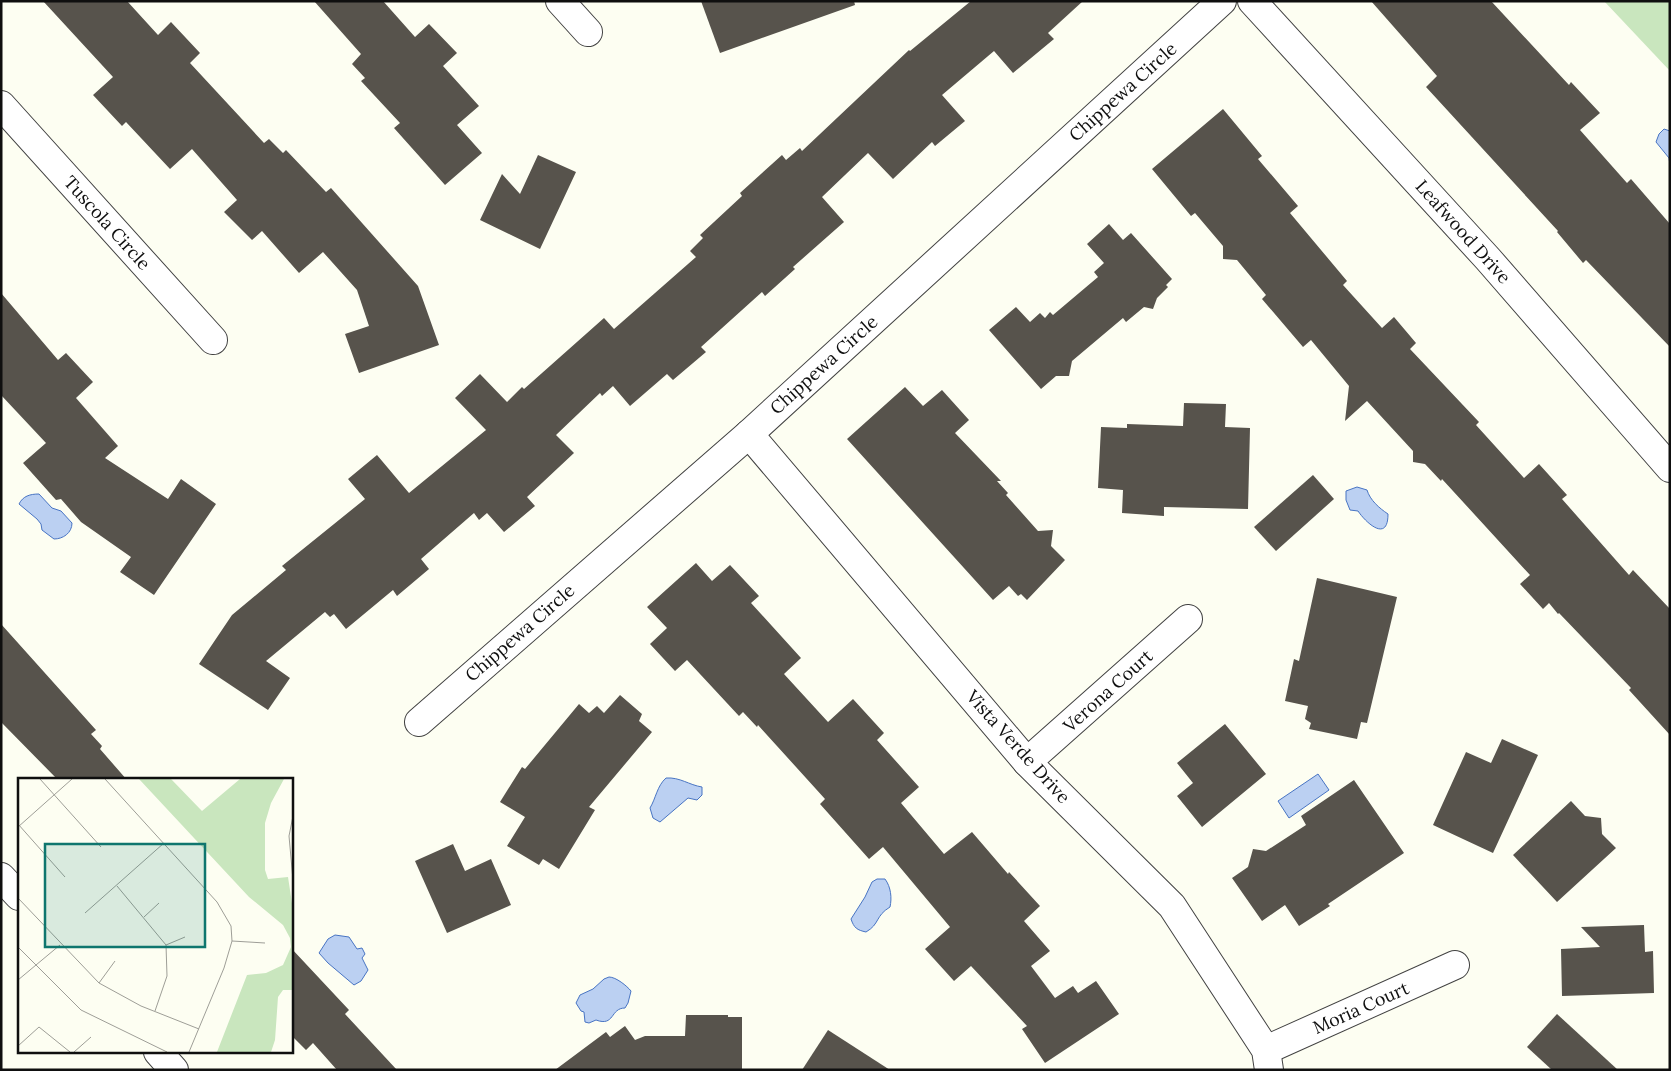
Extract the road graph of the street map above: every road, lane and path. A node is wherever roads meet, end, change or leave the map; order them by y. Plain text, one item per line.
1 (560, 1) edge
2 (1222, 1) edge
3 (1252, 1) edge
4 (588, 32) dead end
5 (1, 106) edge
6 (213, 340) dead end
7 (749, 434) junction
8 (1670, 468) edge
9 (1188, 619) dead end
10 (419, 722) dead end
11 (1028, 762) junction
12 (1, 877) edge
13 (18, 895) edge
14 (1455, 965) dead end
15 (1268, 1060) edge

1 - 4 street
2 - 7 street, Chippewa Circle
3 - 8 street, Leafwood Drive
5 - 6 street, Tuscola Circle
7 - 10 street, Chippewa Circle
7 - 11 street, Vista Verde Drive
9 - 11 street, Verona Court
11 - 15 street, Vista Verde Drive
12 - 13 street
14 - 15 street, Moria Court

